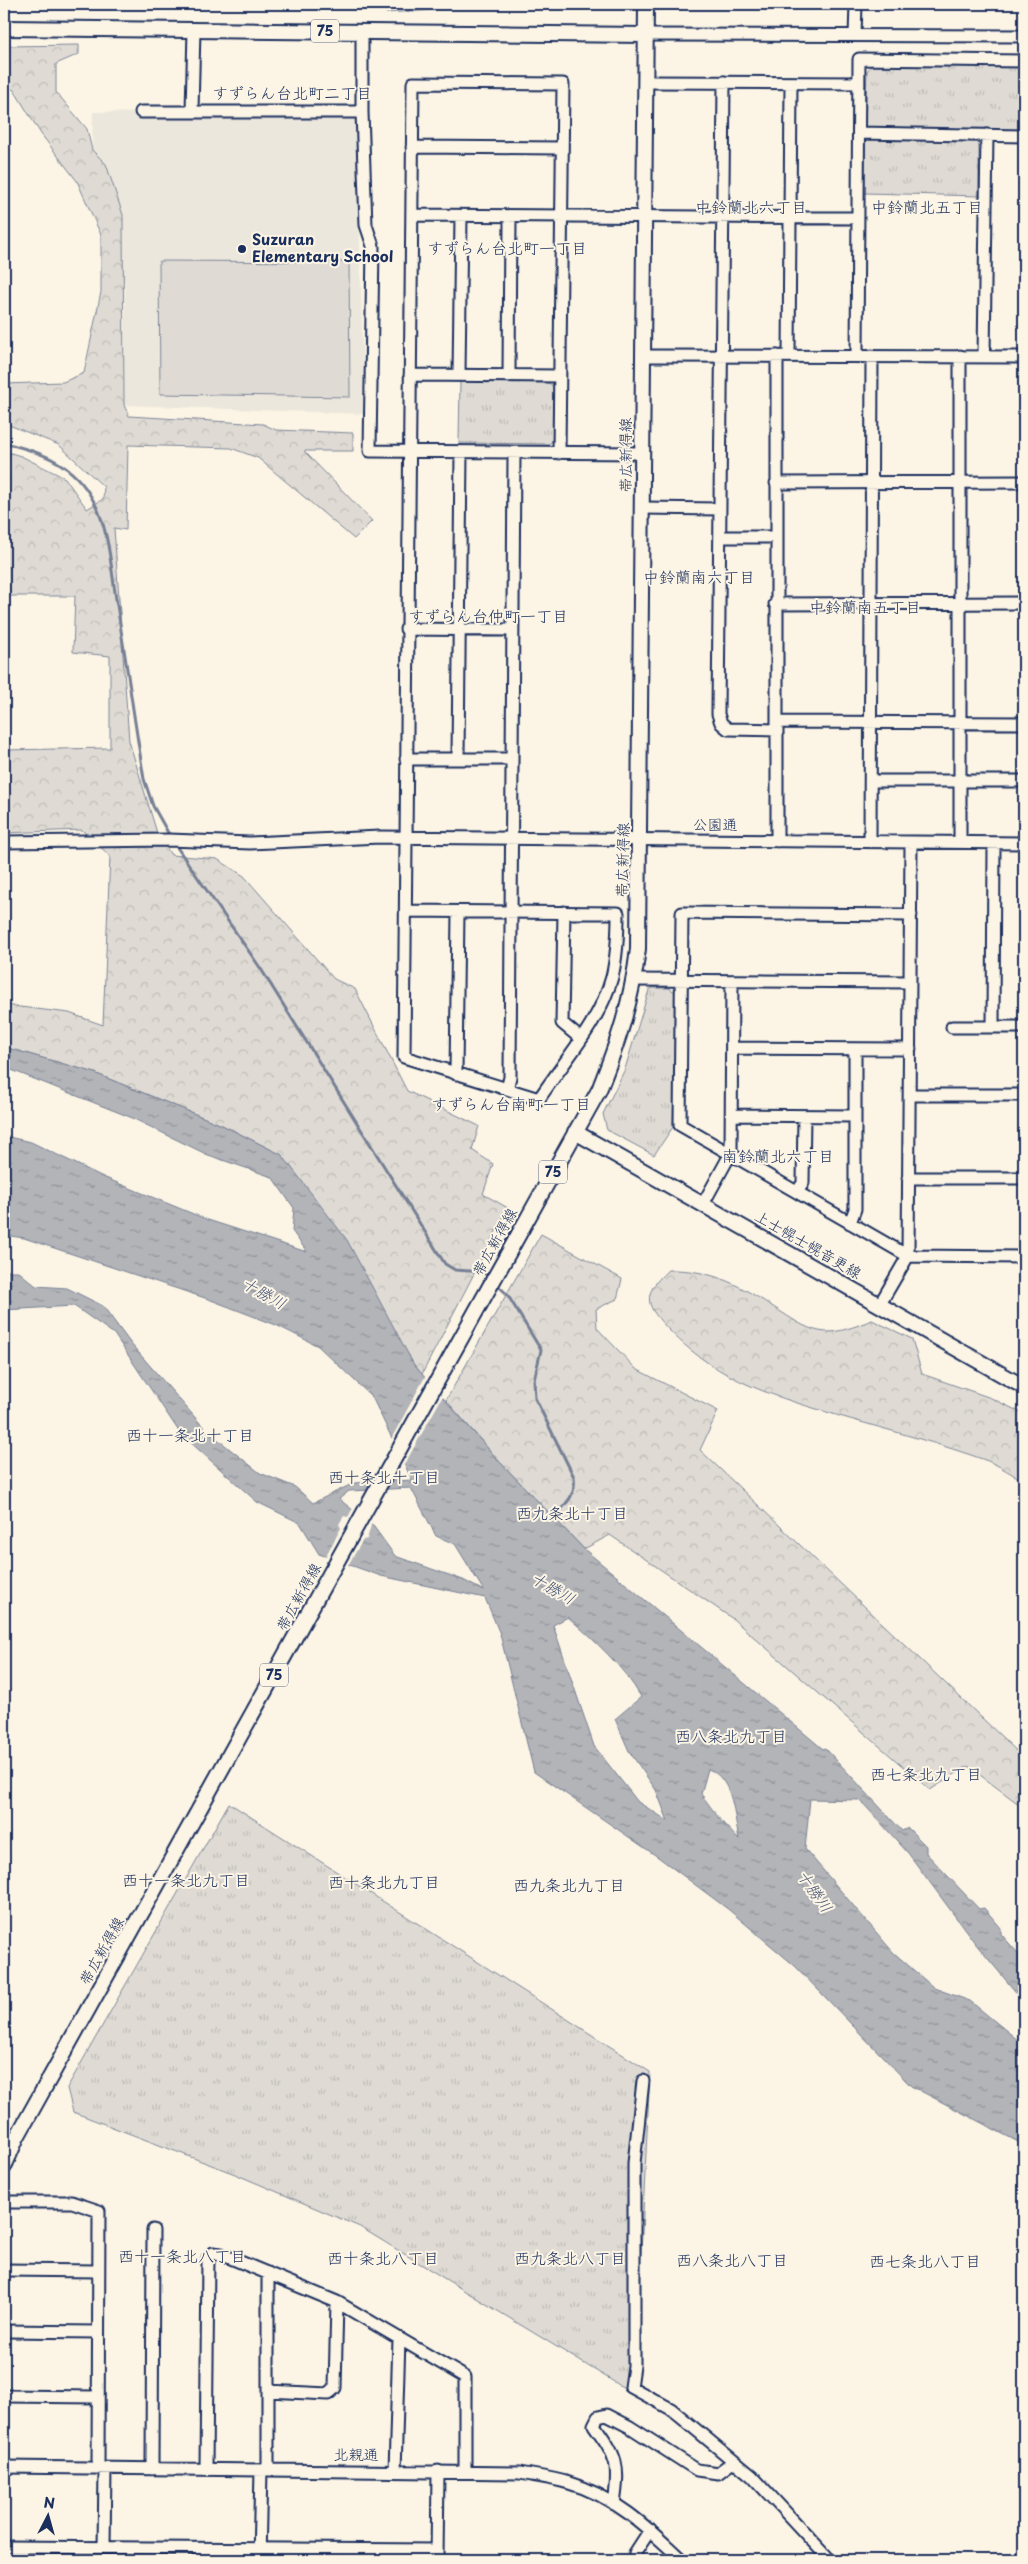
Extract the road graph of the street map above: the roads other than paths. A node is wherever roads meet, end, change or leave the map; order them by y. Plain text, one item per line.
1 (646, 4) edge
2 (856, 4) edge
3 (4, 28) edge
4 (194, 30) junction
5 (362, 32) junction
6 (645, 34) junction
7 (856, 36) junction
8 (1024, 36) edge
9 (1024, 61) edge
10 (646, 82) junction
11 (724, 82) junction
12 (859, 82) junction
13 (791, 83) junction
14 (192, 111) junction
15 (141, 112) dead end
16 (362, 112) junction
17 (859, 133) junction
18 (987, 135) junction
19 (1024, 136) edge
20 (412, 147) junction
21 (562, 148) junction
22 (412, 215) junction
23 (461, 216) junction
24 (510, 216) junction
25 (561, 216) junction
26 (644, 216) junction
27 (722, 217) junction
28 (791, 218) junction
29 (858, 218) junction
30 (643, 356) junction
31 (722, 356) junction
32 (777, 356) junction
33 (789, 356) junction
34 (857, 356) junction
35 (872, 356) junction
36 (960, 356) junction
37 (984, 356) junction
38 (1024, 357) edge
39 (460, 375) junction
40 (410, 376) junction
41 (509, 376) junction
42 (560, 376) junction
43 (409, 451) junction
44 (462, 452) junction
45 (514, 453) junction
46 (559, 453) junction
47 (642, 453) junction
48 (1024, 482) edge
49 (776, 483) junction
50 (961, 483) junction
51 (871, 484) junction
52 (642, 508) junction
53 (720, 509) junction
54 (720, 537) junction
55 (776, 537) junction
56 (1024, 603) edge
57 (775, 604) junction
58 (871, 604) junction
59 (961, 604) junction
60 (406, 628) junction
61 (459, 630) junction
62 (513, 630) junction
63 (871, 722) junction
64 (961, 722) junction
65 (1024, 723) edge
66 (777, 726) junction
67 (406, 758) junction
68 (458, 758) junction
69 (511, 759) junction
70 (871, 781) junction
71 (961, 781) junction
72 (1024, 781) edge
73 (406, 837) junction
74 (512, 839) junction
75 (639, 840) junction
76 (777, 841) junction
77 (4, 842) edge
78 (870, 842) junction
79 (911, 842) junction
80 (960, 842) junction
81 (994, 843) junction
82 (1024, 843) edge
83 (406, 911) junction
84 (458, 912) junction
85 (564, 912) junction
86 (511, 913) junction
87 (911, 915) junction
88 (635, 980) junction
89 (681, 981) junction
90 (732, 981) junction
91 (910, 982) junction
92 (952, 1027) dead end
93 (993, 1027) junction
94 (1024, 1027) edge
95 (580, 1038) junction
96 (732, 1048) junction
97 (854, 1049) junction
98 (910, 1049) junction
99 (456, 1074) junction
100 (507, 1089) junction
101 (910, 1094) junction
102 (1024, 1095) edge
103 (732, 1115) junction
104 (804, 1116) junction
105 (855, 1116) junction
106 (575, 1132) junction
107 (731, 1153) junction
108 (908, 1178) junction
109 (1024, 1178) edge
110 (797, 1192) junction
111 (703, 1204) junction
112 (850, 1223) junction
113 (908, 1256) junction
114 (1024, 1257) edge
115 (880, 1304) junction
116 (1024, 1385) edge
117 (642, 2081) dead end
118 (4, 2167) edge
119 (4, 2202) edge
120 (153, 2230) dead end
121 (4, 2270) edge
122 (98, 2271) junction
123 (268, 2274) junction
124 (337, 2302) junction
125 (4, 2331) edge
126 (98, 2332) junction
127 (399, 2339) junction
128 (268, 2391) junction
129 (4, 2396) edge
130 (98, 2397) junction
131 (734, 2461) junction
132 (4, 2467) edge
133 (102, 2468) junction
134 (152, 2469) junction
135 (206, 2469) junction
136 (264, 2470) junction
137 (395, 2471) junction
138 (438, 2471) junction
139 (465, 2472) junction
140 (614, 2504) junction
141 (650, 2530) junction
142 (4, 2547) edge
143 (54, 2548) junction
144 (104, 2548) junction
145 (259, 2555) edge
146 (437, 2555) edge
147 (54, 2560) edge
148 (635, 2560) edge
149 (682, 2560) edge
150 (830, 2560) edge

1 - 6 main road
2 - 7 street
3 - 4 main road, 75
4 - 5 main road, 75
4 - 14 street
5 - 6 main road, 75
5 - 16 street
6 - 7 street
6 - 10 main road, 帯広新得線 / 75
7 - 8 street
9 - 12 street
10 - 11 street
10 - 26 main road, 帯広新得線 / 75
11 - 13 street
11 - 27 street
12 - 13 street
12 - 17 street
13 - 28 street
14 - 15 street
14 - 16 street
16 - 43 street
17 - 18 street
17 - 29 street
18 - 19 street
18 - 37 street
20 - 21 street
20 - 21 street
20 - 22 street
21 - 25 street
22 - 23 street
22 - 40 street
23 - 24 street
23 - 39 street
24 - 25 street
24 - 41 street
25 - 26 street
25 - 42 street
26 - 27 street
26 - 30 main road, 帯広新得線 / 75
27 - 28 street
27 - 31 street
28 - 29 street
28 - 33 street
29 - 34 street
30 - 31 street
30 - 47 main road, 帯広新得線 / 75
31 - 32 street
31 - 53 street
32 - 33 street
32 - 49 street
33 - 34 street
34 - 35 street
35 - 36 street
35 - 51 street
36 - 37 street
36 - 50 street
37 - 38 street
39 - 40 street
39 - 41 street
40 - 43 street
41 - 42 street
42 - 46 street
43 - 44 street
43 - 60 street
44 - 45 street
44 - 61 street
45 - 46 street
45 - 62 street
46 - 47 street
47 - 52 main road, 帯広新得線 / 75
48 - 50 street
49 - 51 street
49 - 55 street
50 - 51 street
50 - 59 street
51 - 58 street
52 - 53 street
52 - 75 main road, 帯広新得線 / 75
53 - 54 street
54 - 55 street
54 - 66 street
55 - 57 street
56 - 59 street
57 - 58 street
57 - 66 street
58 - 59 street
58 - 63 street
59 - 64 street
60 - 61 street
60 - 67 street
61 - 62 street
61 - 68 street
62 - 69 street
63 - 64 street
63 - 66 street
63 - 70 street
64 - 65 street
64 - 71 street
66 - 76 street
67 - 68 street
67 - 73 street
68 - 69 street
69 - 74 street
70 - 71 street
70 - 78 street
71 - 72 street
71 - 80 street
73 - 74 street, 公園通
73 - 77 street, 公園通
73 - 83 street
74 - 75 street, 公園通
74 - 86 street
75 - 76 street, 公園通
75 - 88 main road, 帯広新得線 / 75
76 - 78 street, 公園通
78 - 79 street, 公園通
79 - 80 street, 公園通
79 - 87 street
80 - 81 street, 公園通
81 - 82 street, 公園通
81 - 93 street
83 - 84 street
83 - 99 street
84 - 86 street
84 - 99 street
85 - 86 street
85 - 95 street
85 - 95 street
86 - 100 street
87 - 89 street
87 - 91 street
88 - 89 street
88 - 106 main road, 帯広新得線 / 75
89 - 90 street
89 - 107 street
90 - 91 street
90 - 96 street
91 - 98 street
92 - 93 street
93 - 94 street
95 - 100 street
96 - 97 street
96 - 103 street
97 - 98 street
97 - 105 street
98 - 101 street
99 - 100 street
101 - 102 street
101 - 108 street
103 - 104 street
103 - 107 street
104 - 105 street
104 - 110 street
105 - 112 street
106 - 111 main road, 上士幌士幌音更線
106 - 118 main road, 帯広新得線 / 75
107 - 110 street
107 - 111 street
108 - 109 street
108 - 113 street
110 - 112 street
111 - 115 main road, 上士幌士幌音更線
112 - 113 street
113 - 114 street
113 - 115 street
115 - 116 main road, 上士幌士幌音更線
117 - 131 street
119 - 122 street
120 - 134 street
121 - 122 street
122 - 126 street
123 - 124 street
123 - 128 street
123 - 135 street
124 - 127 street
124 - 128 street
125 - 126 street
126 - 130 street
127 - 137 street
127 - 139 street
128 - 136 street
129 - 130 street
130 - 133 street
131 - 140 street
131 - 150 street
132 - 133 street, 北親通
133 - 134 street, 北親通
133 - 144 street
134 - 135 street, 北親通
135 - 136 street, 北親通
136 - 137 street, 北親通
136 - 145 street
137 - 138 street, 北親通
138 - 139 street, 北親通
138 - 146 street
139 - 140 street, 北親通
140 - 141 street, 北親通
141 - 148 street
141 - 149 street, 北親通
142 - 143 street
143 - 144 street
143 - 147 street
144 - 145 street
145 - 146 street

